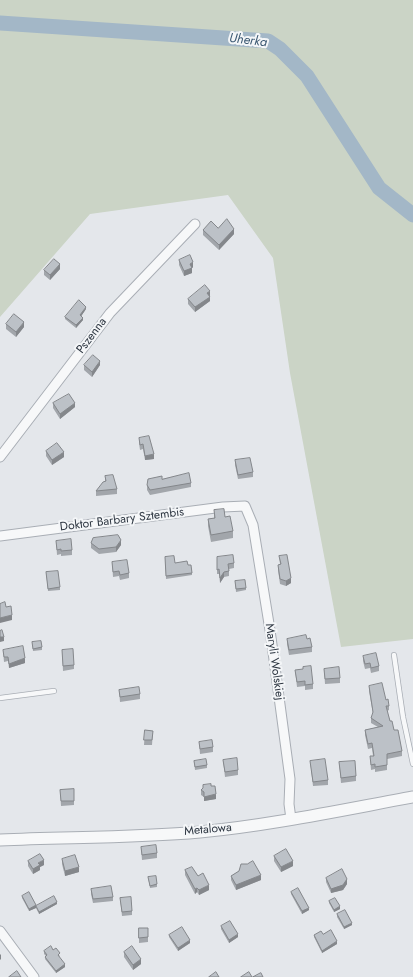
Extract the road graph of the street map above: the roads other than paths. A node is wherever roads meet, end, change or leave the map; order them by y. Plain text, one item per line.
1 (196, 224) dead end
2 (0, 457) edge
3 (244, 506) joint
4 (0, 536) edge
5 (394, 655) dead end
6 (54, 691) dead end
7 (0, 698) edge
8 (413, 764) edge
9 (413, 797) edge
10 (291, 819) junction
11 (0, 840) edge
12 (0, 930) edge
13 (34, 977) edge

1 - 2 street, Pszenna
3 - 4 street, Doktor Barbary Sztembis
3 - 10 street, Maryli Wolskiej
5 - 8 lane
6 - 7 lane
9 - 10 street, Metalowa
10 - 11 street, Metalowa
12 - 13 street

